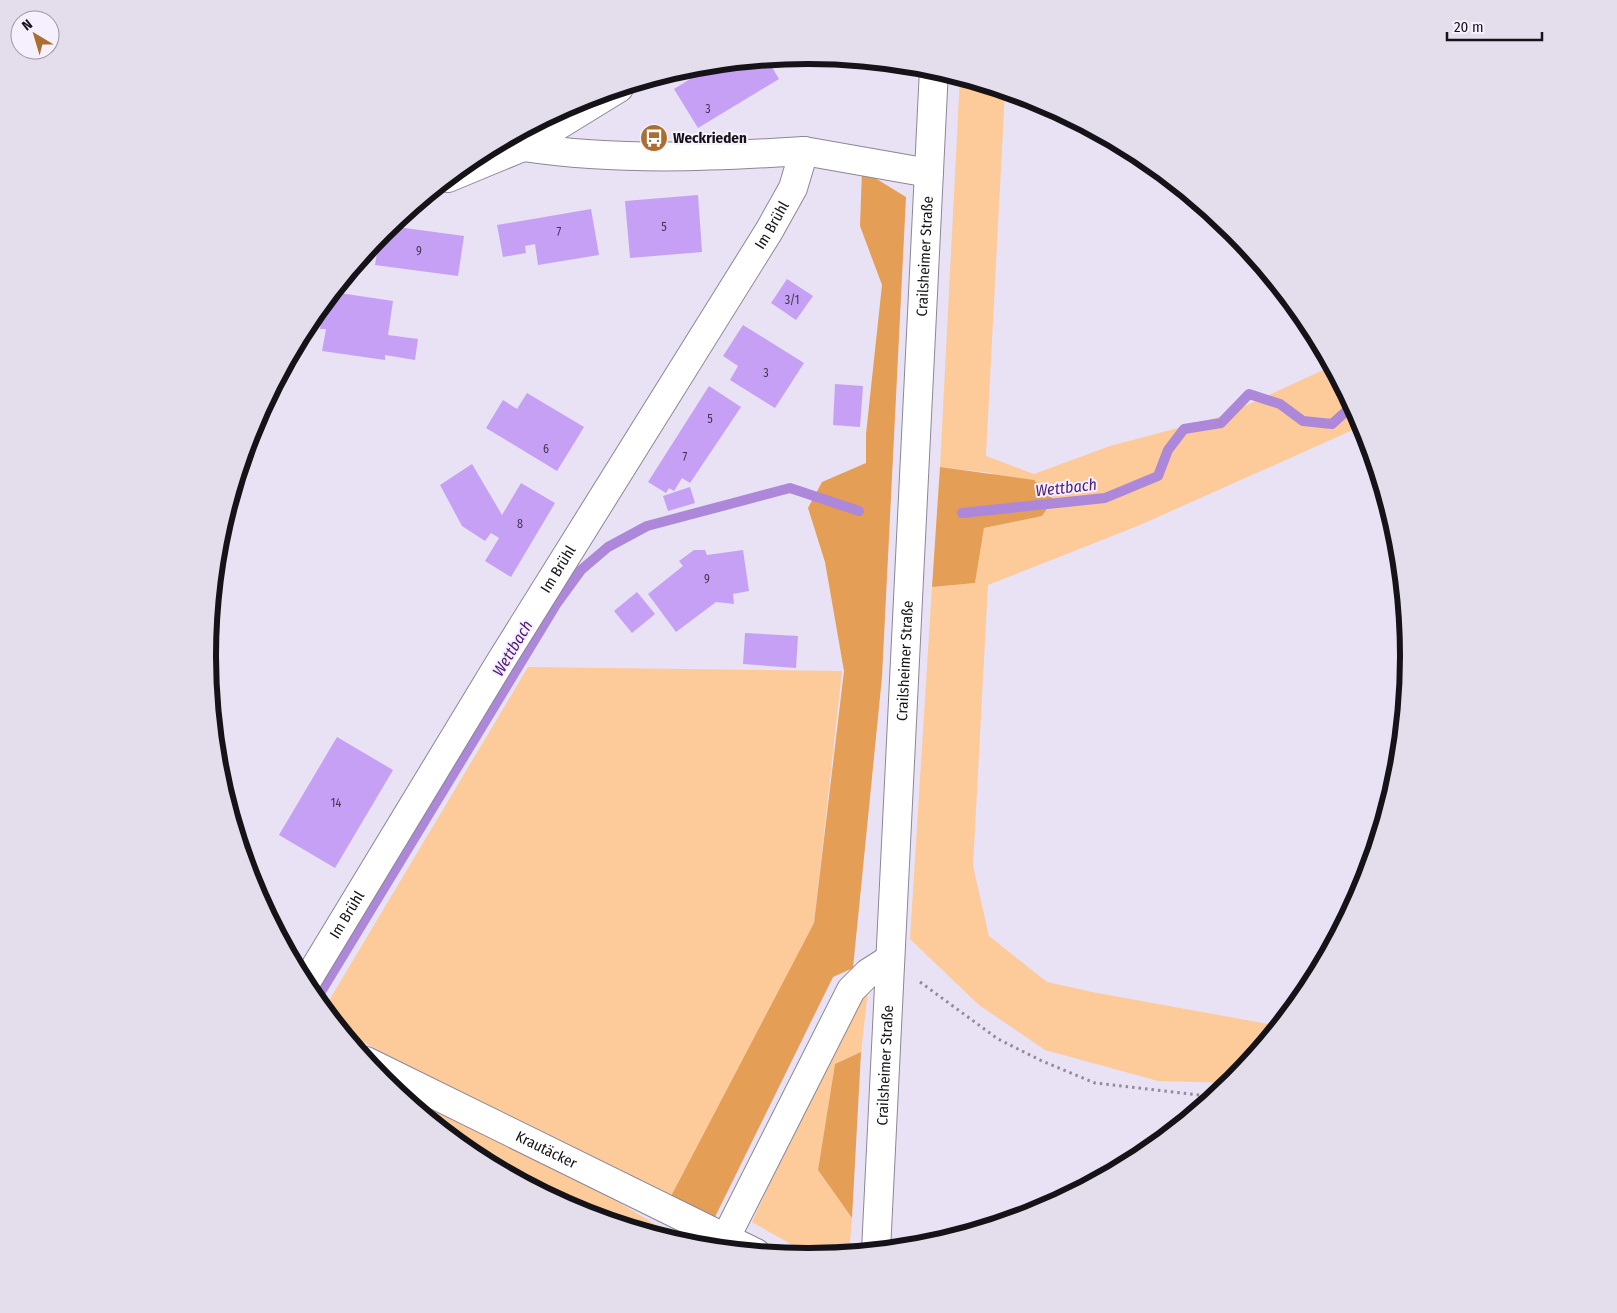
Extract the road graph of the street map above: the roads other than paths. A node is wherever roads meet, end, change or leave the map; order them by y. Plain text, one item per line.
1 (934, 77) edge
2 (590, 106) edge
3 (523, 147) junction
4 (804, 151) junction
5 (475, 167) edge
6 (929, 173) junction
7 (890, 959) junction
8 (310, 976) edge
9 (384, 1070) edge
10 (717, 1242) edge
11 (724, 1243) edge
12 (876, 1245) edge

1 - 6 street, Crailsheimer Straße
2 - 3 street
3 - 4 street
3 - 5 street
4 - 6 street
4 - 8 street, Im Brühl
6 - 7 street, Crailsheimer Straße
7 - 11 street
7 - 12 street, Crailsheimer Straße
9 - 10 street, Krautäcker

